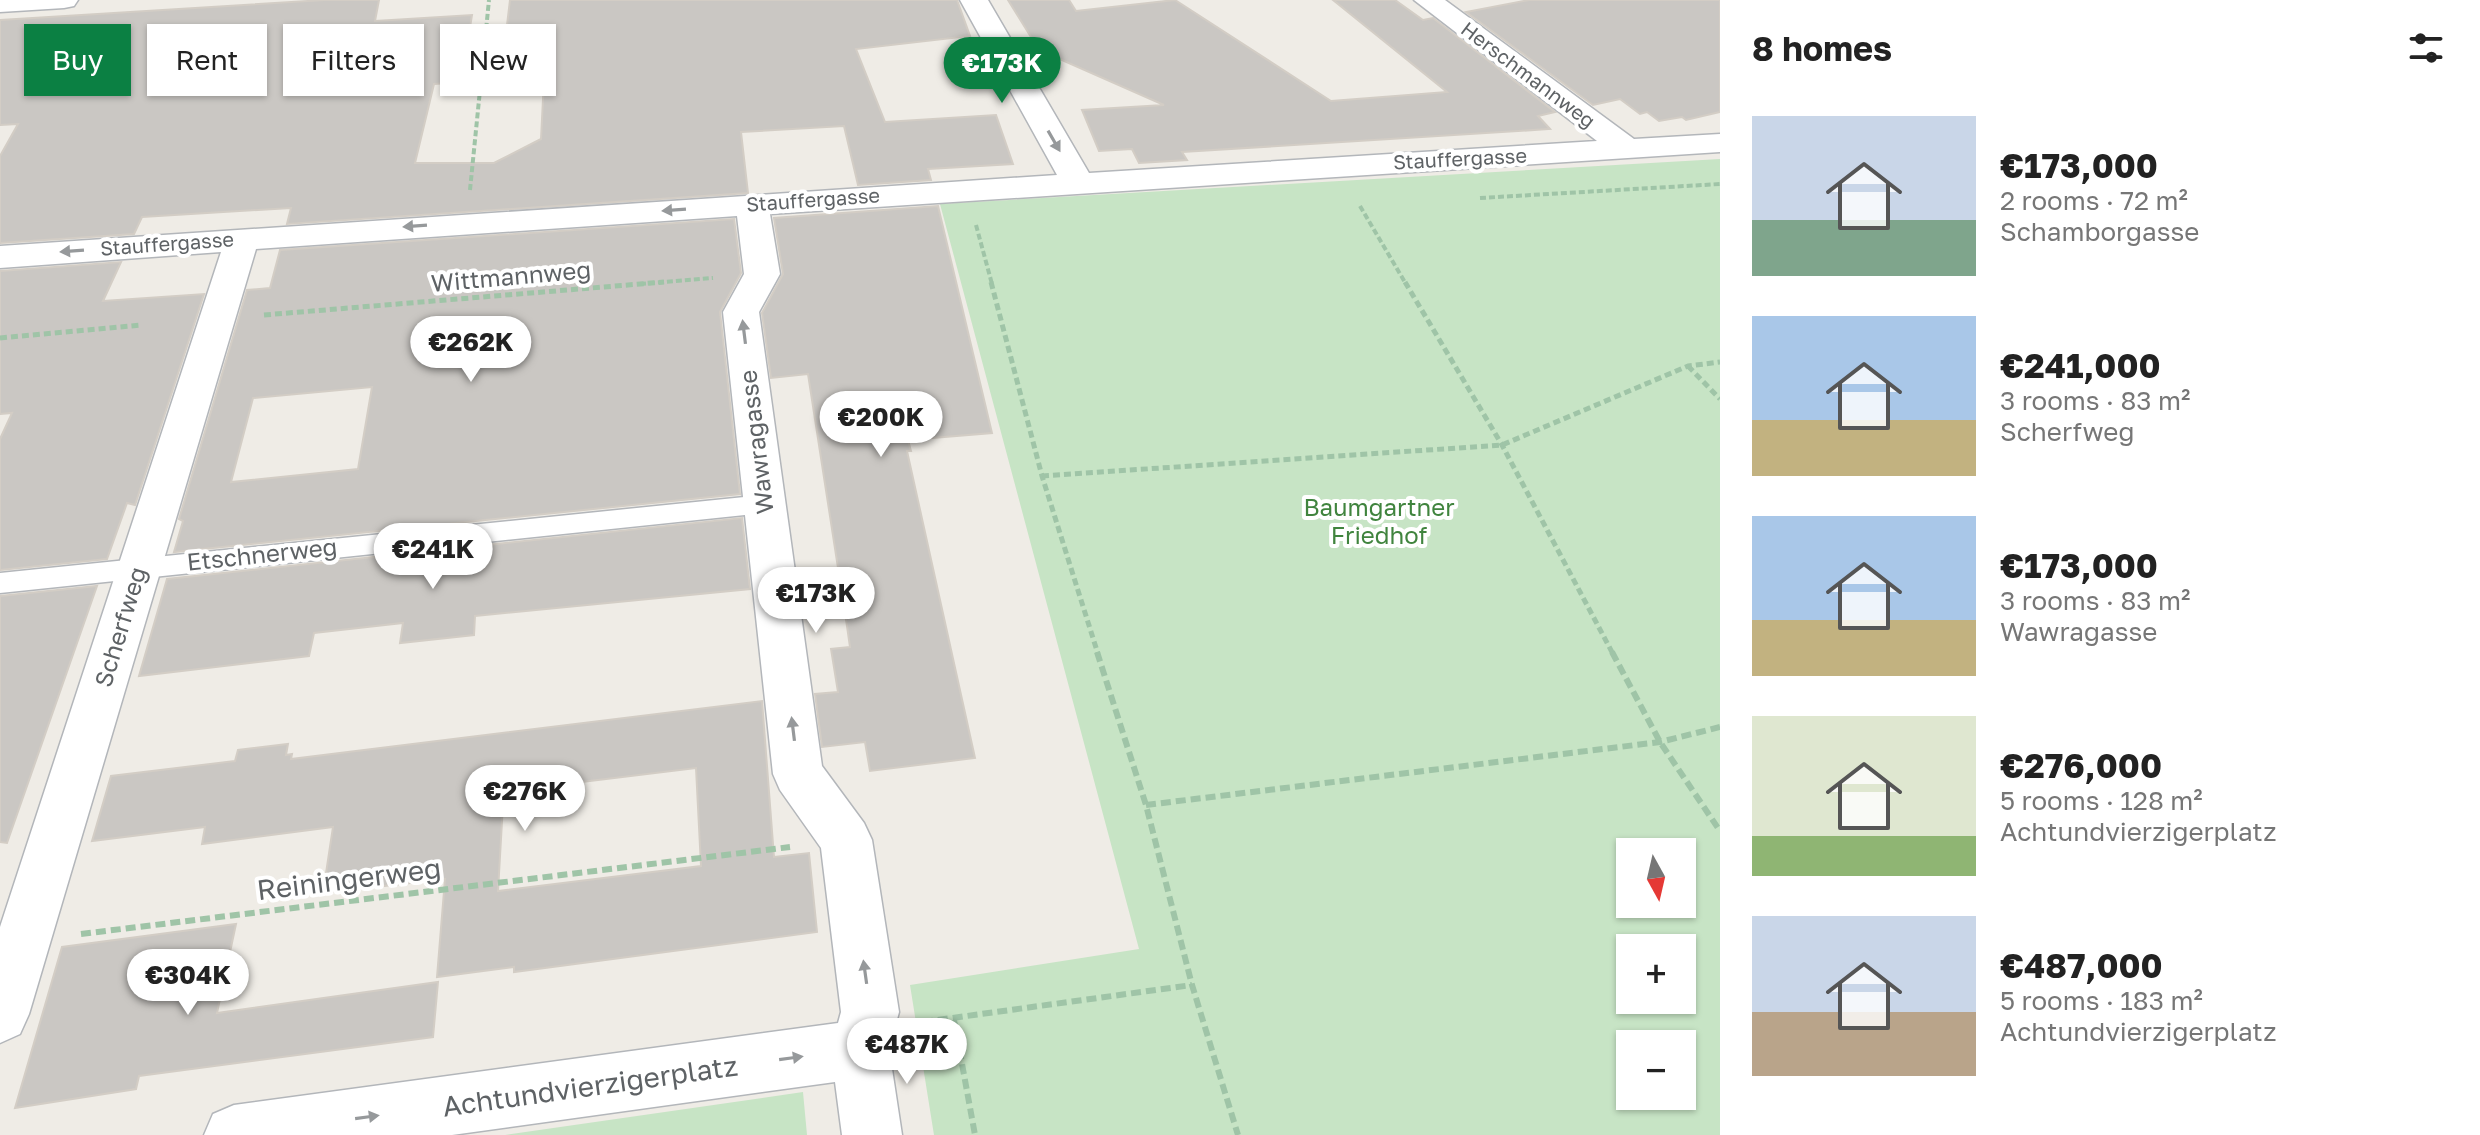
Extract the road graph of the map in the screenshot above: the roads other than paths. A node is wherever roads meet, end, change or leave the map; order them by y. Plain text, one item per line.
1 (64, 0) edge
2 (974, 0) edge
3 (1428, 0) edge
4 (0, 4) edge
5 (1720, 143) edge
6 (1627, 149) junction
7 (1078, 183) junction
8 (752, 205) junction
9 (242, 239) junction
10 (0, 257) edge
11 (764, 504) junction
12 (140, 567) junction
13 (0, 583) edge
14 (0, 1014) edge
15 (860, 1049) junction
16 (234, 1135) edge
17 (872, 1135) edge

1 - 4 street
2 -> 7 street
3 - 6 street, Herschmannweg
5 - 6 street, Stauffergasse
6 - 7 street, Stauffergasse
7 - 8 street, Stauffergasse
8 -> 9 street, Stauffergasse
11 -> 8 street, Wawragasse
9 -> 10 street, Stauffergasse
9 - 12 street, Scherfweg
11 - 12 lane, Etschnerweg
15 -> 11 street, Wawragasse
12 - 13 lane, Etschnerweg
12 - 14 street, Scherfweg
16 -> 15 street, Achtundvierzigerplatz
15 - 17 street

